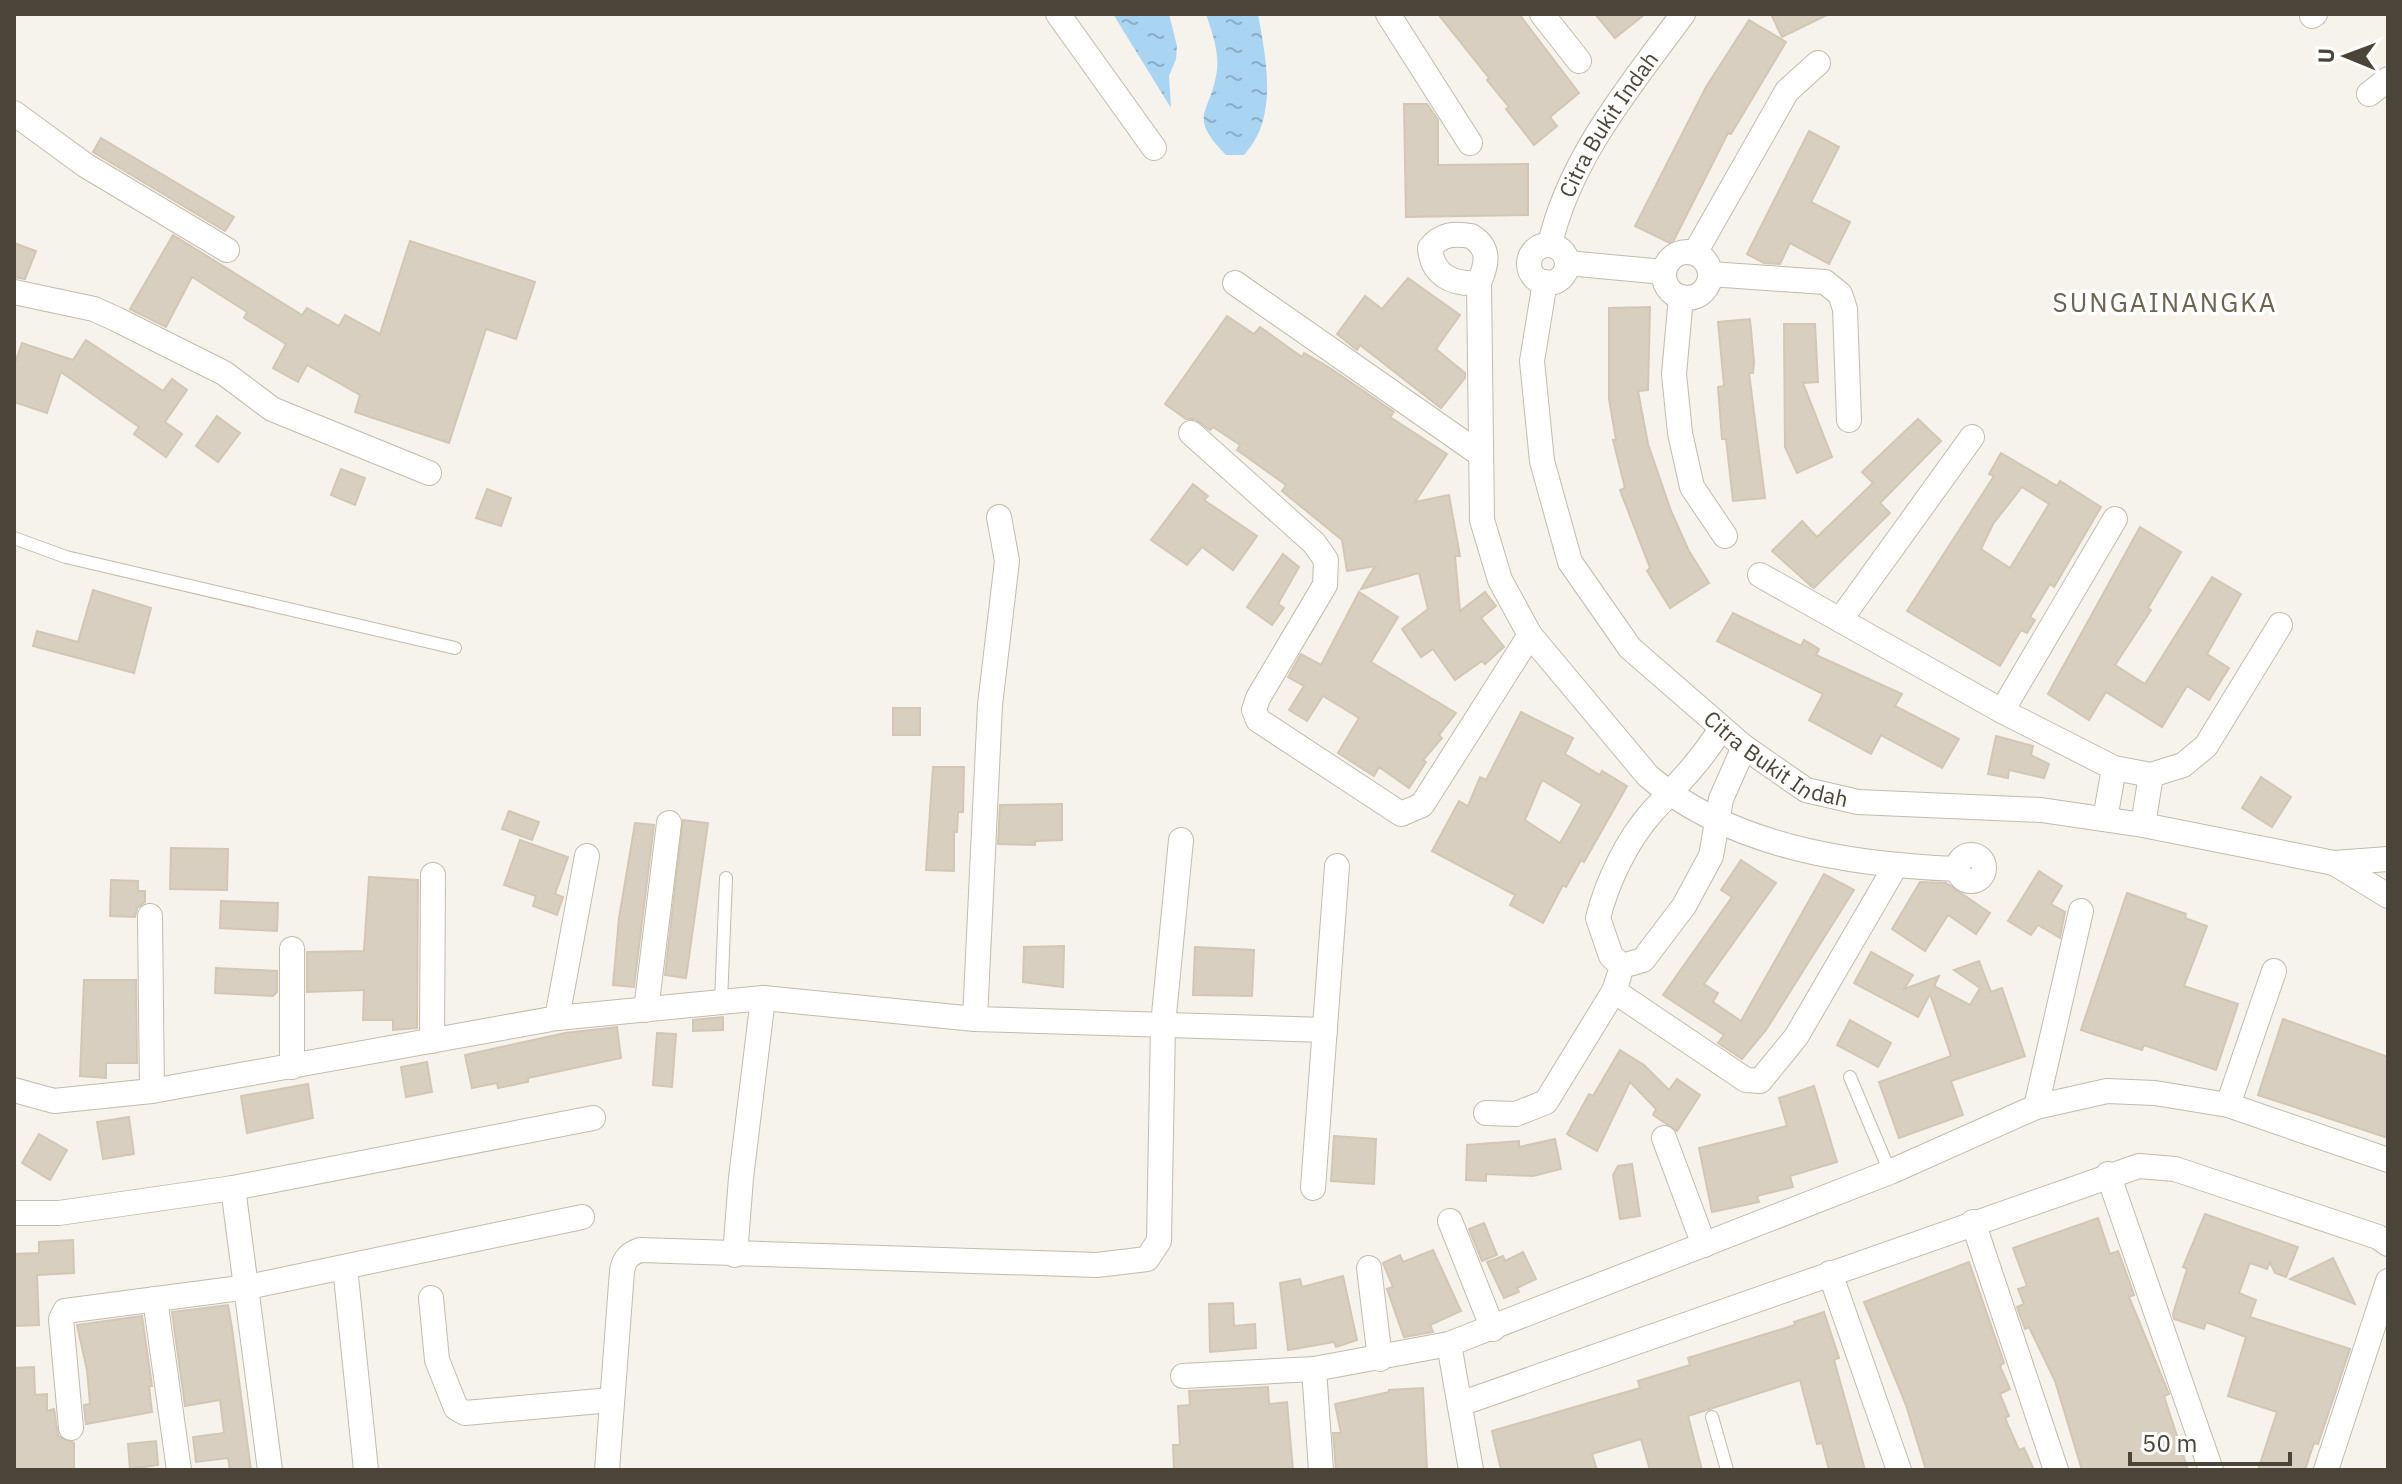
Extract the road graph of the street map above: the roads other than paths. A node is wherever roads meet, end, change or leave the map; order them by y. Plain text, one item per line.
1 (1058, 14) edge
2 (1388, 14) edge
3 (1542, 14) edge
4 (1683, 14) edge
5 (1579, 61) dead end
6 (1818, 63) dead end
7 (14, 113) edge
8 (1470, 143) dead end
9 (1154, 148) dead end
10 (1550, 244) junction
11 (227, 250) dead end
12 (1695, 253) junction
13 (1567, 263) junction
14 (1664, 272) junction
15 (1710, 274) junction
16 (1545, 282) junction
17 (1235, 283) dead end
18 (1479, 283) dead end
19 (14, 292) edge
20 (1681, 297) junction
21 (1849, 420) dead end
22 (1191, 433) dead end
23 (1972, 437) dead end
24 (1480, 454) junction
25 (429, 473) dead end
26 (999, 517) dead end
27 (2115, 519) dead end
28 (1725, 536) dead end
29 (14, 538) edge
30 (1760, 575) dead end
31 (1840, 620) junction
32 (2280, 625) dead end
33 (1530, 635) junction
34 (455, 648) dead end
35 (2002, 711) junction
36 (1720, 730) junction
37 (1744, 747) junction
38 (2114, 768) junction
39 (2151, 775) junction
40 (1671, 795) junction
41 (2105, 819) junction
42 (1716, 822) junction
43 (669, 823) dead end
44 (2143, 825) junction
45 (1181, 840) dead end
46 (587, 856) dead end
47 (2388, 859) edge
48 (2334, 863) junction
49 (1337, 866) dead end
50 (1895, 867) junction
51 (1958, 869) dead end
52 (433, 875) dead end
53 (726, 878) dead end
54 (2388, 896) edge
55 (2081, 911) dead end
56 (150, 916) dead end
57 (292, 949) dead end
58 (1622, 966) junction
59 (2274, 971) dead end
60 (1614, 991) junction
61 (763, 998) junction
62 (721, 1002) junction
63 (646, 1010) junction
64 (557, 1018) junction
65 (975, 1019) junction
66 (1163, 1025) junction
67 (1325, 1030) junction
68 (432, 1041) junction
69 (292, 1067) junction
70 (1850, 1077) dead end
71 (14, 1090) edge
72 (152, 1091) junction
73 (2228, 1105) junction
74 (2036, 1107) junction
75 (1486, 1113) dead end
76 (593, 1118) dead end
77 (1664, 1138) dead end
78 (2388, 1160) edge
79 (1890, 1172) junction
80 (2108, 1174) junction
81 (233, 1188) junction
82 (1313, 1188) dead end
83 (14, 1213) edge
84 (582, 1217) dead end
85 (1450, 1221) dead end
86 (1973, 1222) junction
87 (2388, 1244) edge
88 (1704, 1245) junction
89 (735, 1255) junction
90 (345, 1267) junction
91 (1369, 1268) dead end
92 (1830, 1273) junction
93 (2388, 1281) edge
94 (248, 1287) junction
95 (431, 1298) dead end
96 (155, 1299) junction
97 (1493, 1329) junction
98 (1449, 1344) junction
99 (1380, 1359) junction
100 (1314, 1369) junction
101 (1183, 1376) dead end
102 (611, 1400) junction
103 (1460, 1404) junction
104 (1712, 1417) dead end
105 (71, 1428) dead end
106 (179, 1470) edge
107 (270, 1470) edge
108 (366, 1470) edge
109 (607, 1470) edge
110 (1321, 1470) edge
111 (1471, 1470) edge
112 (1727, 1470) edge
113 (1899, 1470) edge
114 (2056, 1470) edge
115 (2211, 1470) edge
116 (2326, 1470) edge

1 - 9 street
2 - 8 street
3 - 5 street
4 - 10 street, Citra Bukit Indah
6 - 12 street
7 - 11 street
10 - 13 street
10 - 16 street, Citra Bukit Indah
12 - 14 street
12 - 15 street
13 - 14 street
13 - 16 street
14 - 20 street
15 - 20 street
15 - 21 street
16 - 36 street, Citra Bukit Indah
17 - 24 street
18 - 24 street
19 - 25 street
20 - 28 street
22 - 33 street
23 - 31 street
24 - 33 street
26 - 65 street
27 - 35 street
29 - 34 lane
30 - 31 street
31 - 35 street
32 - 39 street
33 - 40 street
35 - 38 street
36 - 37 street, Citra Bukit Indah
36 - 40 street
37 - 41 street, Citra Bukit Indah
37 - 42 street
38 - 39 street
38 - 41 street
39 - 44 street
40 - 42 street
40 - 58 street
41 - 44 street, Citra Bukit Indah
42 - 50 street
42 - 58 street
43 - 63 street
44 - 48 street, Citra Bukit Indah
45 - 66 street
46 - 64 street
47 - 48 street, Citra Bukit Indah
48 - 54 street, Citra Bukit Indah
49 - 67 street
50 - 51 street
50 - 60 street
52 - 68 street
53 - 62 lane
55 - 74 street
56 - 72 street
57 - 69 street
58 - 60 street
59 - 73 street
60 - 75 street
61 - 62 street
61 - 65 street
61 - 89 street
62 - 63 street
63 - 64 street
64 - 68 street
65 - 66 street
66 - 67 street
66 - 89 street
67 - 82 street
68 - 69 street
69 - 72 street
70 - 79 lane
71 - 72 street
73 - 74 street
73 - 78 street
74 - 79 street
76 - 81 street
77 - 88 street
79 - 88 street
80 - 86 street
80 - 87 street
80 - 115 street
81 - 83 street
81 - 94 street
84 - 90 street
85 - 97 street
86 - 92 street
86 - 114 street
88 - 97 street
89 - 102 street
90 - 94 street
90 - 108 street
91 - 99 street
92 - 103 street
92 - 113 street
93 - 116 street
94 - 96 street
94 - 107 street
95 - 102 street
96 - 105 street
96 - 106 street
97 - 98 street
98 - 99 street
98 - 103 street
99 - 100 street
100 - 101 street
100 - 110 street
102 - 109 street
103 - 111 street
104 - 112 lane

